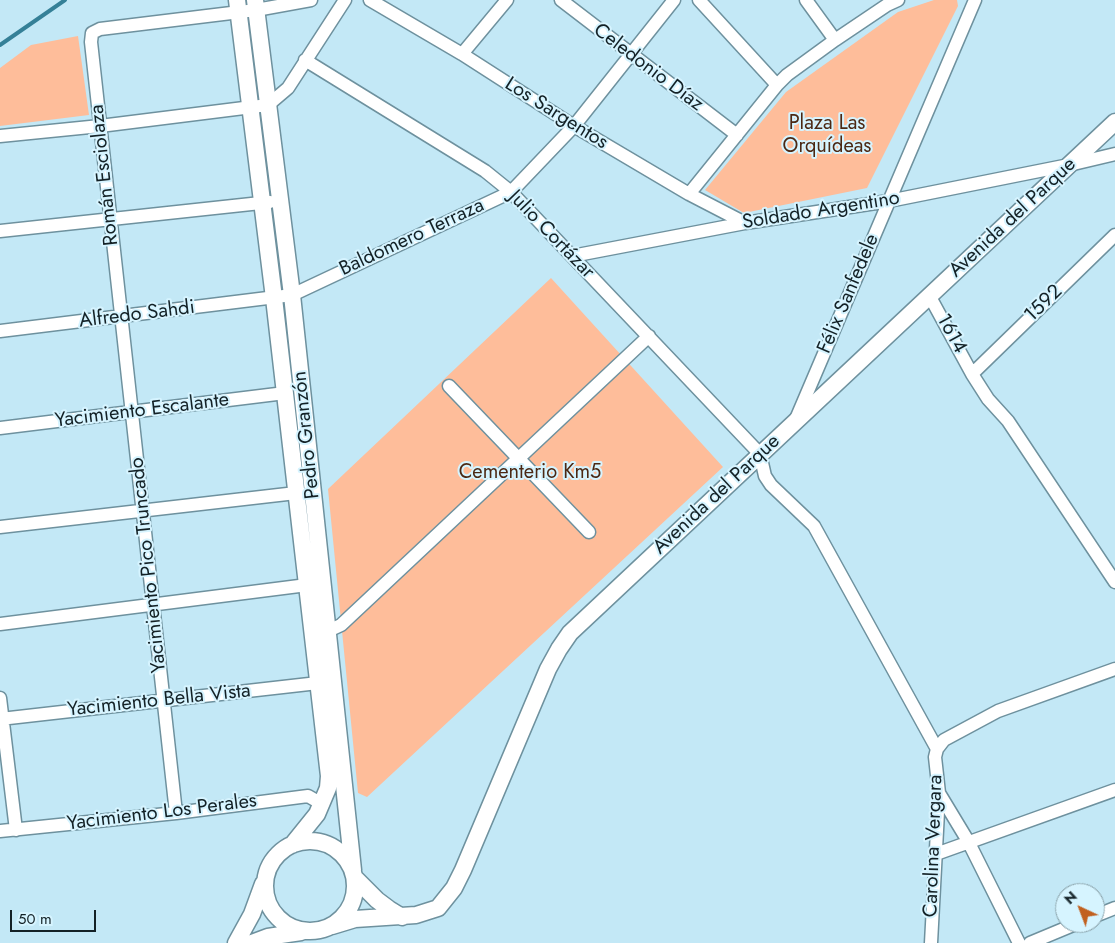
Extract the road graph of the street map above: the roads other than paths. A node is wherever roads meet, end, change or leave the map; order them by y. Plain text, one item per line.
1 (311, 0) edge
2 (345, 0) edge
3 (370, 0) edge
4 (506, 0) edge
5 (561, 0) edge
6 (674, 0) edge
7 (699, 0) edge
8 (806, 0) edge
9 (898, 0) edge
10 (975, 0) edge
11 (255, 5) edge
12 (237, 6) edge
13 (835, 40) junction
14 (462, 54) junction
15 (631, 55) junction
16 (305, 60) junction
17 (777, 85) junction
18 (268, 105) junction
19 (250, 108) junction
20 (1115, 122) edge
21 (100, 126) junction
22 (574, 126) junction
23 (736, 135) junction
24 (0, 136) edge
25 (1115, 154) edge
26 (1069, 165) junction
27 (511, 192) junction
28 (689, 194) junction
29 (280, 200) junction
30 (889, 201) junction
31 (262, 202) junction
32 (110, 220) junction
33 (745, 223) junction
34 (0, 231) edge
35 (1115, 235) edge
36 (572, 256) junction
37 (292, 295) junction
38 (929, 295) junction
39 (274, 298) junction
40 (121, 316) junction
41 (0, 331) edge
42 (648, 336) junction
43 (972, 374) junction
44 (448, 386) dead end
45 (285, 393) junction
46 (132, 412) junction
47 (794, 422) junction
48 (306, 427) junction
49 (0, 428) edge
50 (289, 428) junction
51 (760, 454) junction
52 (519, 458) junction
53 (296, 493) junction
54 (142, 511) junction
55 (0, 527) edge
56 (589, 532) dead end
57 (1115, 582) edge
58 (307, 585) junction
59 (153, 604) junction
60 (0, 624) edge
61 (320, 632) junction
62 (1115, 669) edge
63 (318, 683) junction
64 (0, 698) edge
65 (163, 701) junction
66 (1, 719) edge
67 (937, 749) junction
68 (1115, 790) edge
69 (939, 793) junction
70 (322, 804) junction
71 (176, 813) junction
72 (16, 830) junction
73 (0, 831) edge
74 (968, 841) junction
75 (292, 844) junction
76 (936, 854) junction
77 (266, 874) junction
78 (354, 874) junction
79 (402, 917) junction
80 (332, 926) junction
81 (308, 932) junction
82 (1055, 933) edge
83 (236, 943) edge
84 (252, 943) edge
85 (931, 943) edge
86 (1019, 943) edge
87 (1030, 943) edge

1 - 11 street
2 - 16 street
3 - 14 street, Los Sargentos
4 - 14 street
5 - 15 street, Celedonio Díaz
6 - 15 street, Baldomero Terraza
7 - 17 street
8 - 13 street
9 - 13 street
10 - 30 street, Félix Sanfedele
11 - 12 street
11 - 18 main road, Pedro Granzón
12 - 19 main road, Pedro Granzón
12 - 21 street, Román Esciolaza
13 - 17 street
14 - 22 street, Los Sargentos
15 - 22 street, Baldomero Terraza
15 - 23 street, Celedonio Díaz
16 - 18 street
16 - 27 street, Julio Cortázar
17 - 23 street
18 - 19 street
18 - 29 main road, Pedro Granzón
19 - 21 street
19 - 31 main road, Pedro Granzón
20 - 26 main road, Avenida del Parque
21 - 24 street
21 - 32 street, Román Esciolaza
22 - 27 street, Baldomero Terraza
22 - 28 street, Los Sargentos
23 - 28 street
25 - 26 street, Soldado Argentino
26 - 30 street, Soldado Argentino
26 - 38 main road, Avenida del Parque
27 - 36 street, Julio Cortázar
27 - 37 street, Baldomero Terraza
28 - 33 street, Los Sargentos
29 - 31 street
29 - 37 main road, Pedro Granzón
30 - 33 street, Soldado Argentino
30 - 47 street, Félix Sanfedele
31 - 32 street
31 - 39 main road, Pedro Granzón
32 - 34 street
32 - 40 street, Román Esciolaza
33 - 36 street, Soldado Argentino
35 - 43 street, 1592
36 - 42 street, Julio Cortázar
37 - 39 street, Baldomero Terraza
37 - 48 main road, Pedro Granzón
38 - 43 street, 1614
38 - 47 main road, Avenida del Parque
39 - 40 street, Alfredo Sahdi
39 - 45 main road, Pedro Granzón
40 - 41 street, Alfredo Sahdi
40 - 46 street, Yacimiento Pico Truncado
42 - 51 street, Julio Cortázar
42 - 52 street
43 - 57 street, 1614
44 - 52 street
45 - 46 street, Yacimiento Escalante
45 - 50 main road, Pedro Granzón
46 - 49 street, Yacimiento Escalante
46 - 54 street, Yacimiento Pico Truncado
47 - 51 main road, Avenida del Parque
48 - 50 street
48 - 61 main road, Pedro Granzón
50 - 53 main road, Pedro Granzón
51 - 67 street
51 - 79 main road, Avenida del Parque
52 - 56 street
52 - 61 street
53 - 54 street
53 - 58 main road, Pedro Granzón
54 - 55 street
54 - 59 street, Yacimiento Pico Truncado
58 - 59 street
58 - 61 main road, Pedro Granzón
59 - 60 street
59 - 65 street, Yacimiento Pico Truncado
61 - 63 main road, Pedro Granzón
61 - 78 main road, Pedro Granzón
62 - 67 street
63 - 65 street, Yacimiento Bella Vista
63 - 70 main road, Pedro Granzón
64 - 66 street
65 - 66 street, Yacimiento Bella Vista
65 - 71 street, Yacimiento Pico Truncado
66 - 72 street
67 - 69 street, Carolina Vergara
68 - 74 street
69 - 74 street
69 - 76 street, Carolina Vergara
70 - 71 street, Yacimiento Los Perales
70 - 75 main road, Pedro Granzón
71 - 72 street, Yacimiento Los Perales
72 - 73 street, Yacimiento Los Perales
74 - 76 street
74 - 86 street
75 - 77 main road
75 - 78 main road
76 - 85 street, Carolina Vergara
77 - 81 main road
77 - 83 main road
78 - 79 main road
78 - 80 main road
79 - 80 main road, Avenida del Parque
80 - 81 main road
81 - 84 main road
82 - 87 street

